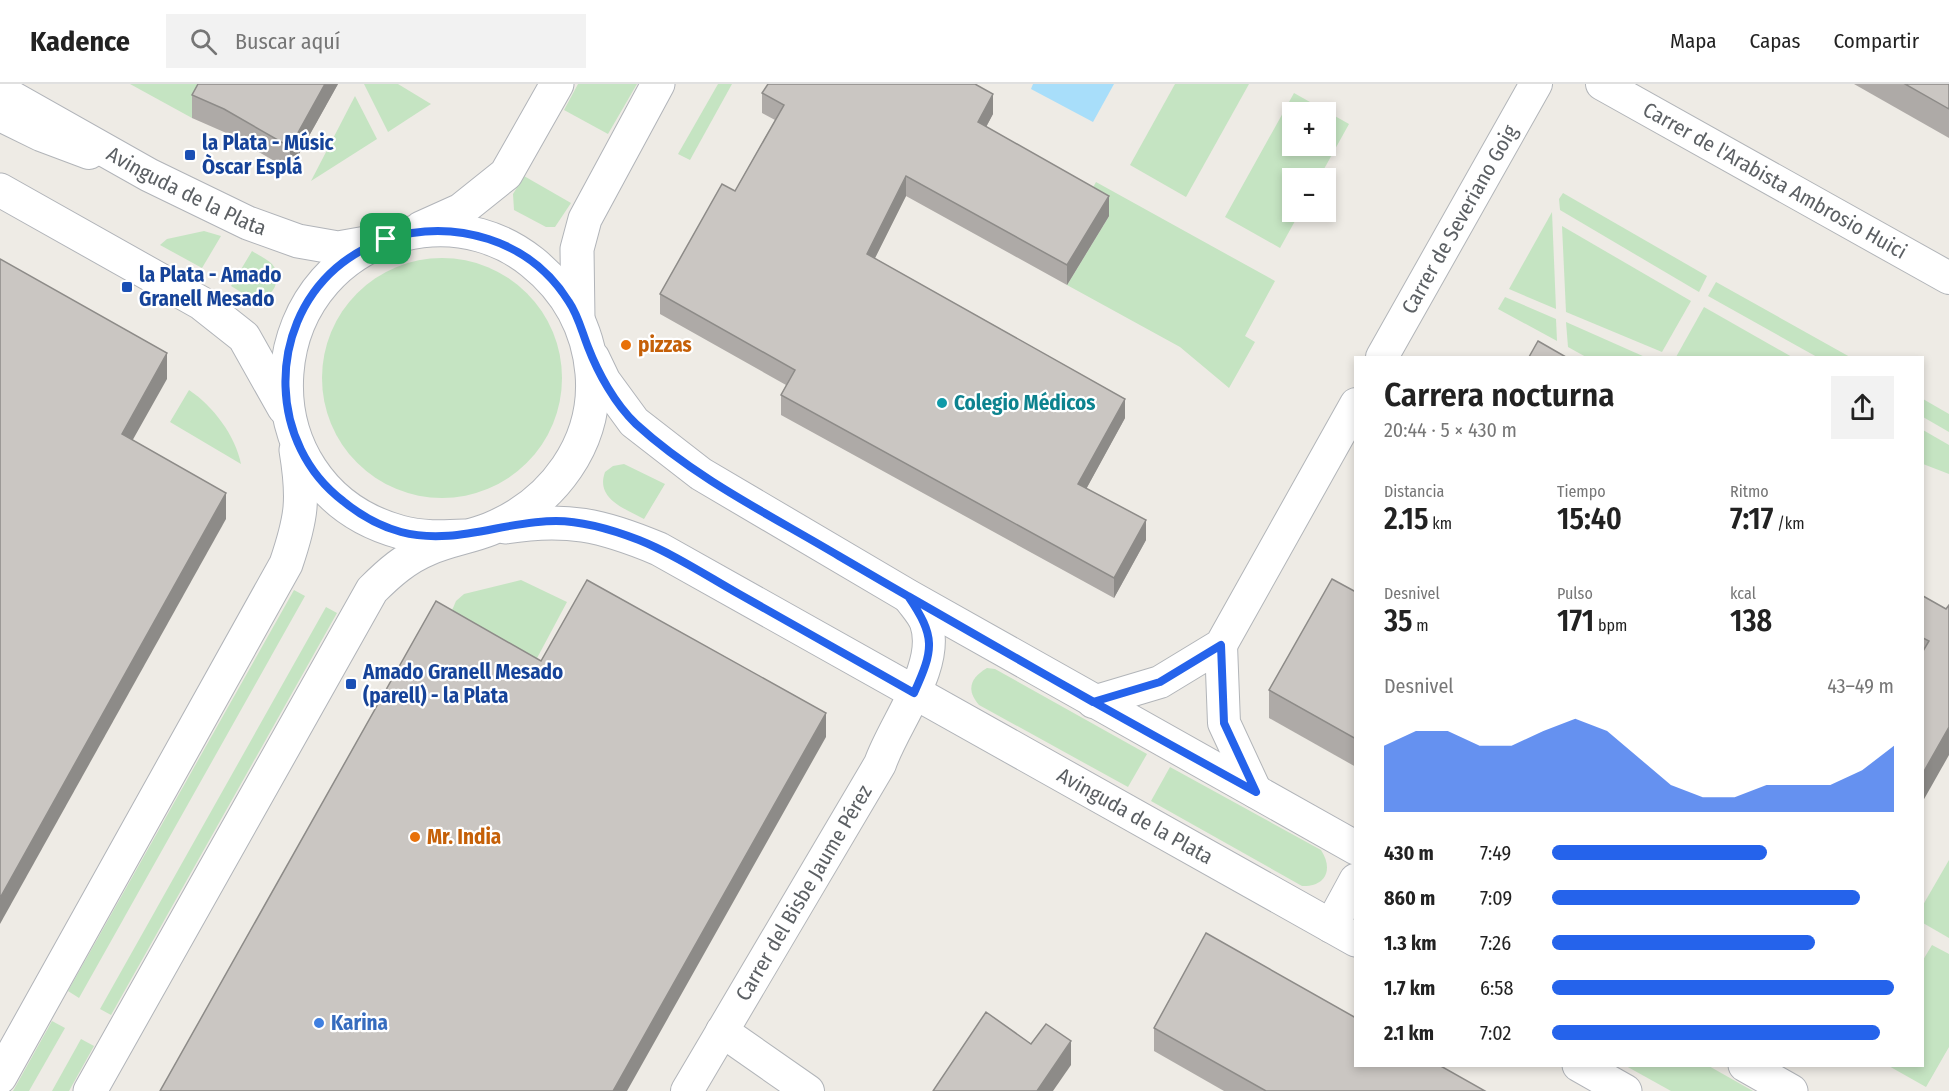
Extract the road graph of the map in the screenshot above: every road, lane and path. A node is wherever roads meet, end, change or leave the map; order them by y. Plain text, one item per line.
1 (557, 84) edge
2 (658, 84) edge
3 (1536, 84) edge
4 (1602, 84) edge
5 (0, 91) edge
6 (0, 115) edge
7 (149, 175) junction
8 (0, 190) edge
9 (397, 236) junction
10 (1949, 278) edge
11 (583, 334) junction
12 (1384, 356) edge
13 (1354, 408) edge
14 (291, 428) junction
15 (477, 533) junction
16 (908, 596) junction
17 (1221, 645) junction
18 (914, 693) junction
19 (1093, 702) junction
20 (1256, 792) junction
21 (1354, 847) edge
22 (1354, 889) edge
23 (1344, 933) edge
24 (722, 1031) junction
25 (1582, 1067) edge
26 (1749, 1067) edge
27 (0, 1077) edge
28 (90, 1091) edge
29 (687, 1091) edge
30 (808, 1091) edge
31 (1625, 1091) edge
32 (1791, 1091) edge

1 - 9 main road
2 - 11 main road
3 - 12 street, Carrer de Severiano Goig
4 - 10 street, Carrer de l'Arabista Ambrosio Huici
5 - 7 main road, Avinguda de la Plata
6 - 7 street
7 - 9 main road, Avinguda de la Plata
8 - 14 main road
9 - 11 main road
9 - 14 main road
11 - 15 main road
11 - 16 main road
13 - 17 street
14 - 15 main road
14 - 27 main road
15 - 18 main road, Avinguda de la Plata
15 - 28 main road
16 - 18 street
16 - 19 main road
17 - 19 street
17 - 20 street
18 - 23 main road, Avinguda de la Plata
18 - 24 street, Carrer del Bisbe Jaume Pérez
19 - 20 main road
20 - 21 main road
22 - 23 main road
24 - 29 street, Carrer del Bisbe Jaume Pérez
24 - 30 street
25 - 31 main road
26 - 32 main road

